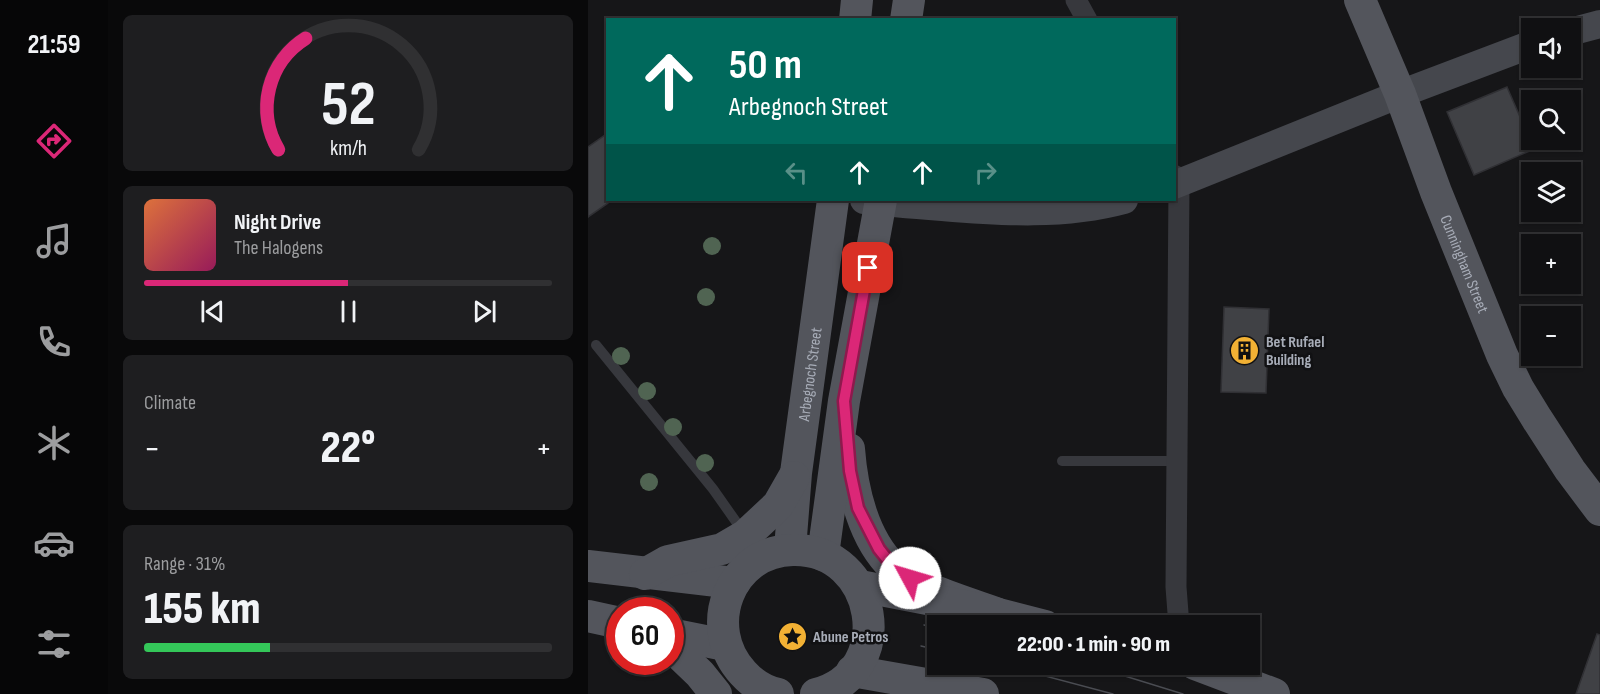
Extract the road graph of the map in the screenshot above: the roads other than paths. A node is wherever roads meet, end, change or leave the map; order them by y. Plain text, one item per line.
1 (857, 0) edge
2 (909, 0) edge
3 (1076, 0) edge
4 (1360, 0) edge
5 (855, 18) edge
6 (906, 18) edge
7 (1086, 18) edge
8 (1600, 24) edge
9 (1581, 30) edge
10 (1521, 48) edge
11 (1400, 94) junction
12 (1176, 181) edge
13 (833, 201) edge
14 (875, 201) edge
15 (885, 201) edge
16 (1119, 201) edge
17 (596, 345) dead end
18 (844, 401) junction
19 (1062, 461) dead end
20 (1177, 461) junction
21 (796, 473) junction
22 (1600, 510) edge
23 (746, 535) junction
24 (790, 549) junction
25 (823, 555) junction
26 (588, 566) edge
27 (645, 574) junction
28 (734, 583) junction
29 (860, 586) junction
30 (996, 613) junction
31 (1004, 615) edge
32 (1178, 615) edge
33 (684, 636) edge
34 (725, 645) junction
35 (684, 659) edge
36 (852, 671) junction
37 (1224, 675) edge
38 (915, 689) edge
39 (821, 693) edge
40 (716, 694) edge
41 (773, 694) edge
42 (983, 694) edge
43 (1274, 694) edge

1 - 5 main road
2 - 6 main road
3 - 7 street
4 - 11 main road, Cunningham Street
8 - 9 street
10 - 11 street
11 - 12 street
11 - 22 main road, Cunningham Street
12 - 20 street
13 - 21 main road, Arbegnoch Street
14 - 18 main road
15 - 16 street
17 - 23 lane
18 - 25 main road
18 - 30 main road
19 - 20 lane
20 - 32 street
21 - 23 main road
21 - 24 main road, Arbegnoch Street
23 - 27 main road
24 - 25 main road
24 - 28 main road
25 - 29 main road
26 - 27 main road
27 - 28 main road
28 - 34 main road
29 - 30 main road
29 - 36 main road
30 - 31 main road
33 - 34 main road
34 - 41 main road
35 - 40 main road
36 - 38 main road
36 - 39 main road
37 - 43 main road
38 - 42 main road

